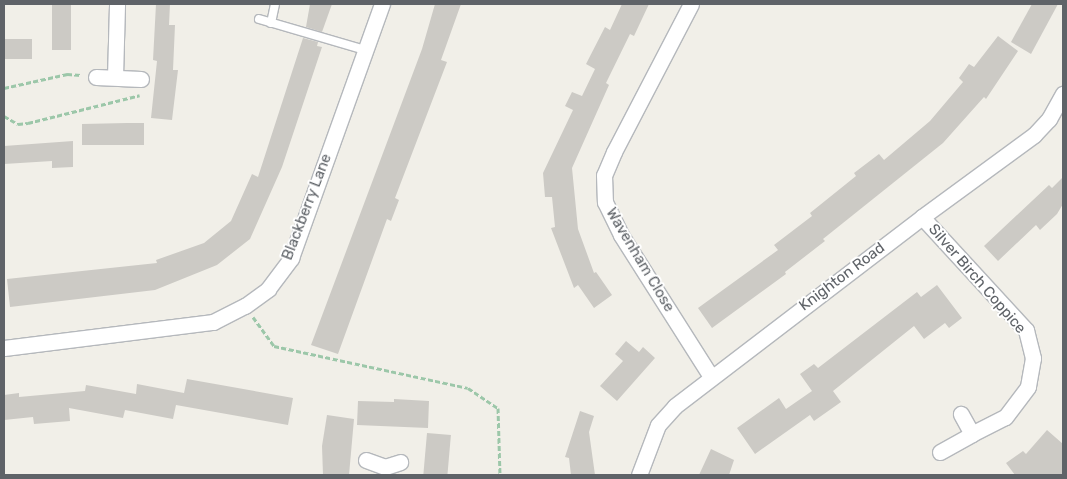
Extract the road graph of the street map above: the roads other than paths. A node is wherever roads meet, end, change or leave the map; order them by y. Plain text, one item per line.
1 (117, 4) edge
2 (274, 4) edge
3 (382, 4) edge
4 (691, 4) edge
5 (259, 19) dead end
6 (271, 23) junction
7 (365, 50) junction
8 (96, 77) road end
9 (115, 78) junction
10 (141, 79) road end
11 (1063, 94) edge
12 (922, 217) junction
13 (4, 348) edge
14 (711, 377) junction
15 (961, 414) dead end
16 (972, 434) junction
17 (940, 452) dead end
18 (366, 460) dead end
19 (400, 462) dead end
20 (384, 471) edge
21 (639, 475) edge

1 - 9 street
2 - 6 lane
3 - 7 street, Blackberry Lane
4 - 14 street, Wavenham Close
5 - 6 lane
6 - 7 lane
7 - 13 street, Blackberry Lane
8 - 9 street
9 - 10 street
11 - 12 street, Knighton Road
12 - 14 street, Knighton Road
12 - 16 street, Silver Birch Coppice
14 - 21 street, Knighton Road
15 - 16 street
16 - 17 street, Silver Birch Coppice
18 - 20 street
19 - 20 street

